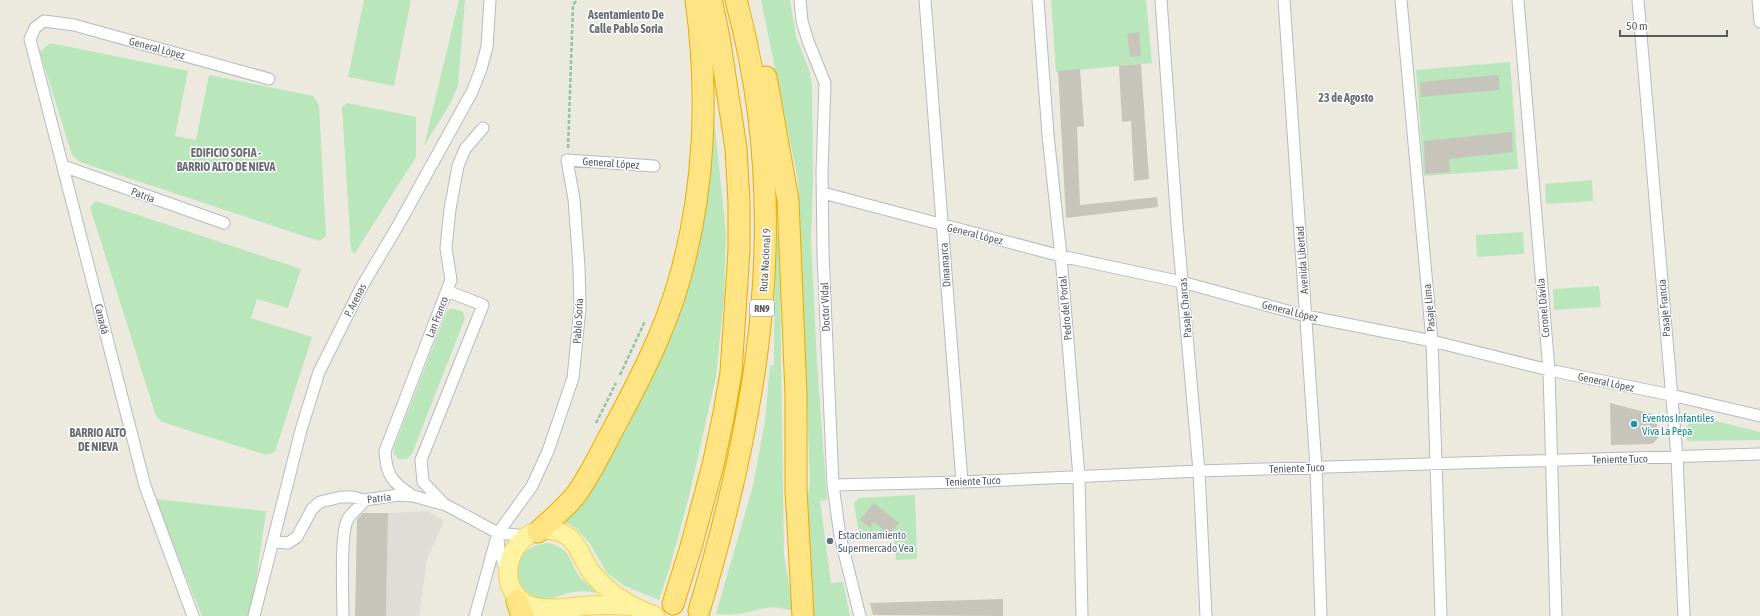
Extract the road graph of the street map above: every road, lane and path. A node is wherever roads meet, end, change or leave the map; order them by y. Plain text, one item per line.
1 (490, 0) edge
2 (572, 0) edge
3 (577, 0) edge
4 (696, 0) edge
5 (711, 0) edge
6 (736, 0) edge
7 (746, 0) edge
8 (800, 0) edge
9 (925, 0) edge
10 (1038, 0) edge
11 (1161, 0) edge
12 (1284, 0) edge
13 (1401, 0) edge
14 (1518, 0) edge
15 (1638, 0) edge
16 (1758, 0) edge
17 (573, 5) junction
18 (44, 21) joint
19 (1760, 22) edge
20 (269, 79) dead end
21 (484, 128) dead end
22 (568, 160) junction
23 (63, 166) junction
24 (654, 166) dead end
25 (823, 193) junction
26 (224, 223) dead end
27 (942, 225) junction
28 (1061, 256) junction
29 (1182, 282) junction
30 (447, 291) junction
31 (1306, 316) junction
32 (646, 318) dead end
33 (1432, 341) junction
34 (1549, 370) junction
35 (1671, 395) junction
36 (1760, 416) edge
37 (605, 444) junction
38 (1760, 454) edge
39 (1677, 457) junction
40 (1551, 460) junction
41 (1437, 464) junction
42 (1316, 467) junction
43 (1199, 471) junction
44 (1079, 476) junction
45 (962, 482) junction
46 (833, 485) junction
47 (413, 496) junction
48 (364, 500) junction
49 (446, 505) junction
50 (498, 533) junction
51 (533, 534) junction
52 (274, 542) junction
53 (509, 580) junction
54 (673, 604) dead end
55 (631, 606) junction
56 (519, 609) edge
57 (699, 611) dead end
58 (194, 616) edge
59 (254, 616) edge
60 (343, 616) edge
61 (475, 616) edge
62 (655, 616) edge
63 (803, 616) edge
64 (860, 616) edge
65 (1082, 616) edge
66 (1206, 616) edge
67 (1321, 616) edge
68 (1441, 616) edge
69 (1556, 616) edge
70 (1684, 616) edge

1 - 52 street, P. Arenas
2 - 17 path
3 - 17 path
4 - 37 highway
5 - 54 highway, RN9
6 - 57 highway, Ruta Nacional 9 / RN9
7 - 63 highway
8 - 25 street, Doctor Vidal
9 - 27 street, Dinamarca
10 - 28 street, Pedro del Portal
11 - 29 street, Pasaje Charcas
12 - 31 street, Avenida Libertad
13 - 33 street, Pasaje Lima
14 - 34 street, Coronel Dávila
15 - 35 street, Pasaje Francia
16 - 19 street
17 - 22 path
18 - 20 street, General López
18 - 23 street, Canadá
21 - 30 street, Lan Franco
22 - 24 street, General López
22 - 50 street, Pablo Soria
23 - 26 street, Patria
23 - 58 street, Canadá
25 - 27 street, General López
25 - 46 street, Doctor Vidal
27 - 28 street, General López
27 - 45 street, Dinamarca
28 - 29 street, General López
28 - 44 street, Pedro del Portal
29 - 31 street, General López
29 - 43 street, Pasaje Charcas
30 - 47 street, Lan Franco
30 - 49 street
31 - 33 street, General López
31 - 42 street, Avenida Libertad
32 - 37 path
33 - 34 street, General López
33 - 41 street, Pasaje Lima
34 - 35 street, General López
34 - 40 street, Coronel Dávila
35 - 36 street, General López
35 - 39 street, Pasaje Francia
37 - 51 highway
38 - 39 street, Teniente Tuco
39 - 40 street, Teniente Tuco
39 - 70 street, Pasaje Francia
40 - 41 street, Teniente Tuco
40 - 69 street, Coronel Dávila
41 - 42 street, Teniente Tuco
41 - 68 street, Pasaje Lima
42 - 43 street, Teniente Tuco
42 - 67 street, Avenida Libertad
43 - 44 street, Teniente Tuco
43 - 66 street, Pasaje Charcas
44 - 45 street, Teniente Tuco
44 - 65 street, Pedro del Portal
45 - 46 street, Teniente Tuco
46 - 64 street, Doctor Vidal
47 - 48 street, Patria
47 - 49 street, Patria
48 - 52 street, Patria
48 - 60 street
49 - 50 street, Patria
50 - 51 street
50 - 53 street
50 - 61 street, Pablo Soria
51 - 53 main road
51 - 55 main road
52 - 59 street, P. Arenas
53 - 56 main road
55 - 56 main road
55 - 62 main road

